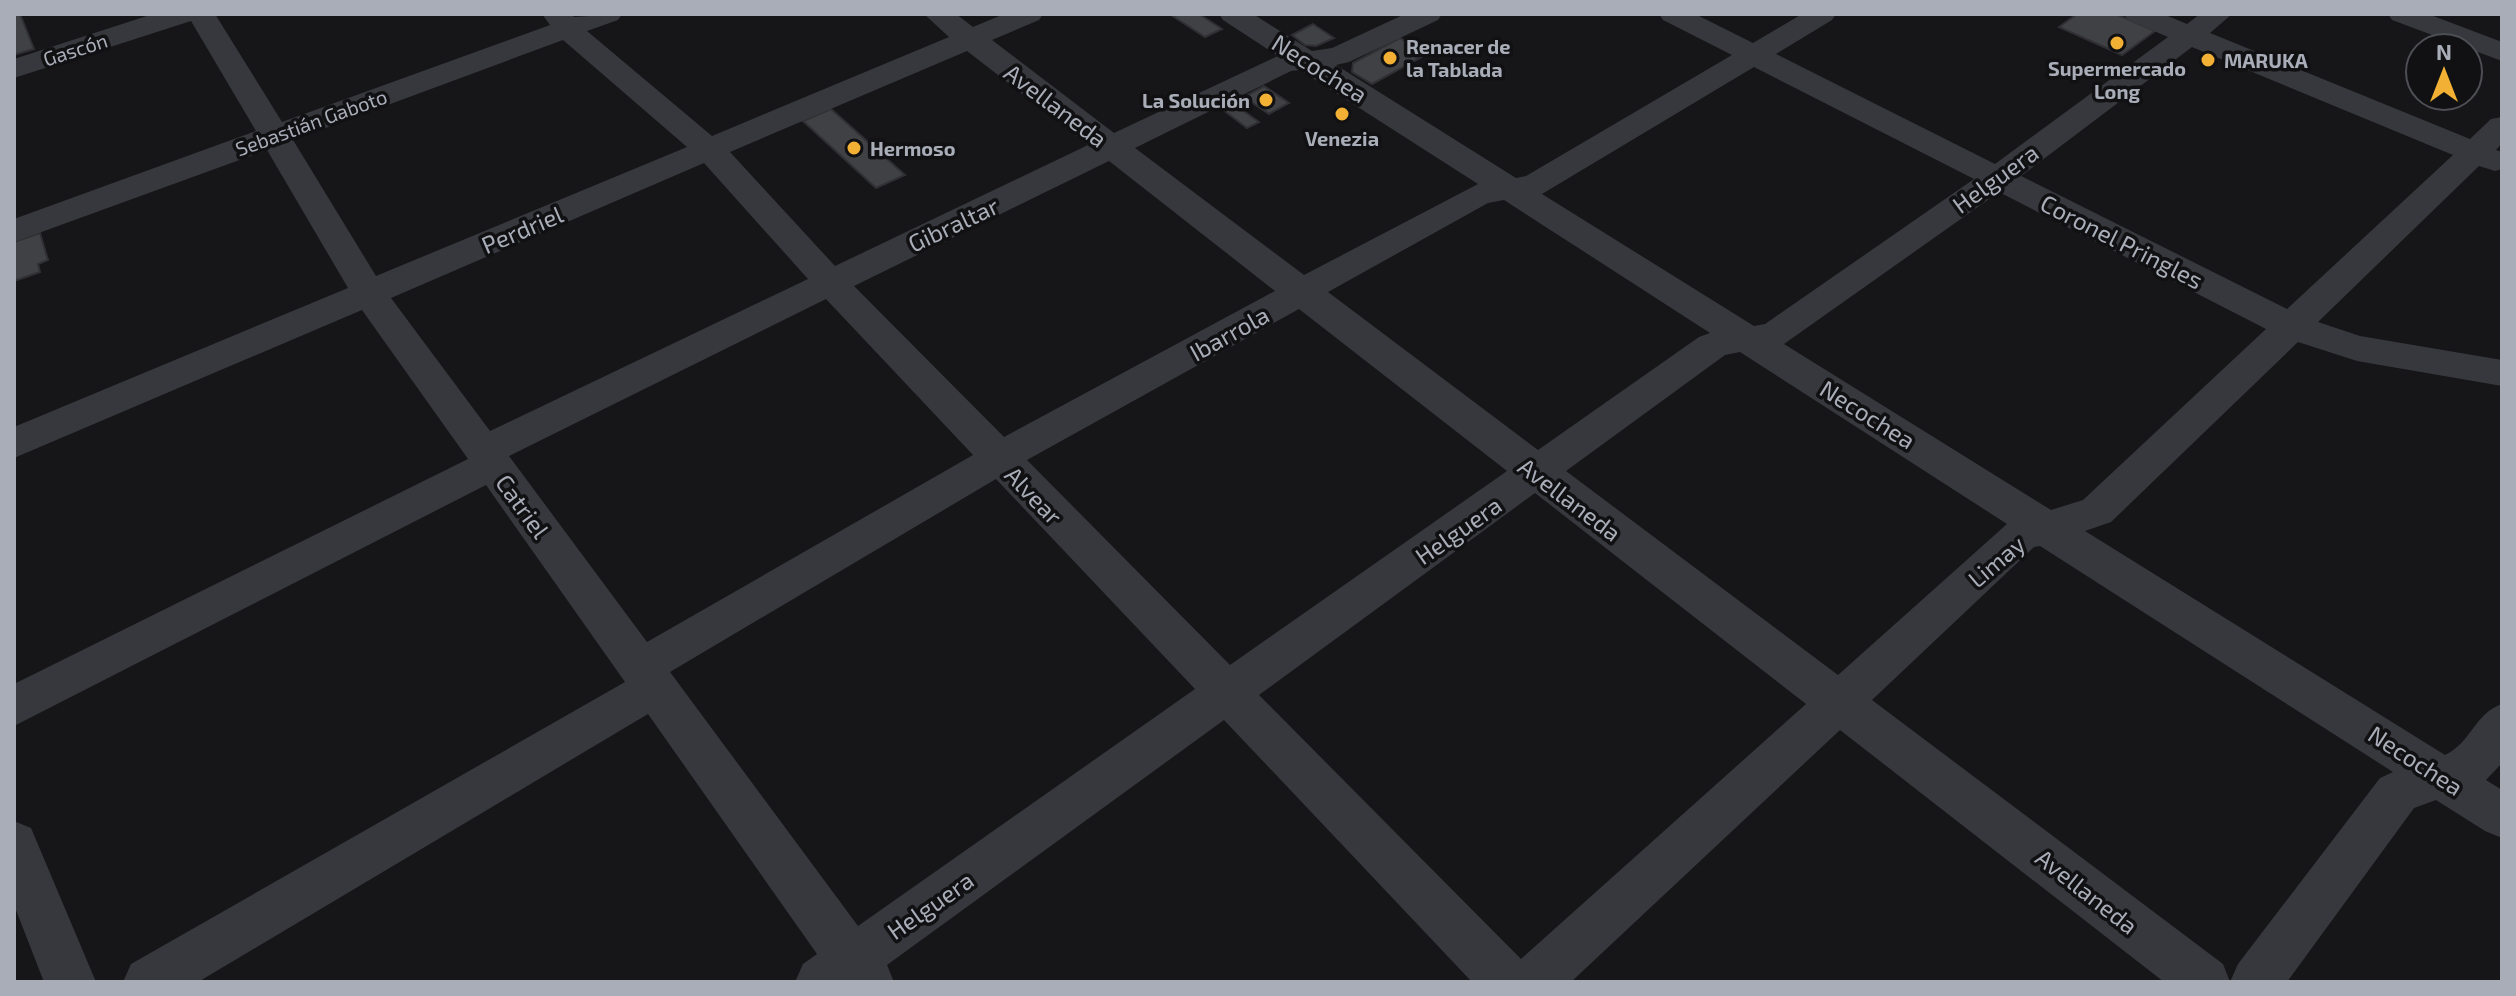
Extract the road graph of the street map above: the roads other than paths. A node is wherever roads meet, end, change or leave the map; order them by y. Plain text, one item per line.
1 (182, 14) edge
2 (201, 14) edge
3 (608, 14) edge
4 (938, 14) edge
5 (1029, 14) edge
6 (1233, 14) edge
7 (1428, 14) edge
8 (1673, 14) edge
9 (1822, 14) edge
10 (2138, 14) edge
11 (2218, 14) edge
12 (2402, 14) edge
13 (562, 21) edge
14 (2188, 36) junction
15 (970, 40) junction
16 (2502, 52) edge
17 (1752, 55) junction
18 (1309, 60) junction
19 (14, 69) edge
20 (2502, 126) edge
21 (276, 135) junction
22 (1113, 148) junction
23 (710, 150) junction
24 (2488, 158) edge
25 (1997, 178) junction
26 (1507, 189) junction
27 (14, 231) edge
28 (830, 282) junction
29 (369, 293) junction
30 (1302, 293) junction
31 (2293, 327) junction
32 (1748, 339) junction
33 (2502, 373) edge
34 (14, 443) edge
35 (488, 458) junction
36 (999, 458) junction
37 (1536, 474) junction
38 (2049, 527) junction
39 (648, 677) junction
40 (1227, 695) junction
41 (1840, 702) junction
42 (14, 706) edge
43 (2502, 724) edge
44 (2440, 775) junction
45 (2502, 816) edge
46 (14, 844) edge
47 (847, 974) edge
48 (70, 982) edge
49 (149, 982) edge
50 (1507, 982) edge
51 (1534, 982) edge
52 (2205, 982) edge
53 (2256, 982) edge

1 - 19 street, Gascón
2 - 21 street, Catriel
3 - 13 street, Sebastián Gaboto
4 - 15 street, Avellaneda
5 - 15 street, Perdriel
6 - 18 street, Necochea
7 - 18 street, Gibraltar
8 - 17 street, Coronel Pringles
9 - 17 street, Ibarrola
10 - 14 street
11 - 14 street, Helguera
12 - 16 street
13 - 21 street, Sebastián Gaboto
13 - 23 street, Alvear
14 - 24 street
14 - 25 street, Helguera
15 - 22 street, Avellaneda
15 - 23 street, Perdriel
17 - 25 street, Coronel Pringles
17 - 26 street, Ibarrola
18 - 22 street, Gibraltar
18 - 26 street, Necochea
20 - 24 street, Limay
21 - 27 street, Sebastián Gaboto
21 - 29 street, Catriel
22 - 28 street, Gibraltar
22 - 30 street, Avellaneda
23 - 28 street, Alvear
23 - 29 street, Perdriel
24 - 31 street, Limay
25 - 31 street, Coronel Pringles
25 - 32 street, Helguera
26 - 30 street, Ibarrola
26 - 32 street, Necochea
28 - 35 street, Gibraltar
28 - 36 street, Alvear
29 - 34 street, Perdriel
29 - 35 street, Catriel
30 - 36 street, Ibarrola
30 - 37 street, Avellaneda
31 - 33 street, Coronel Pringles
31 - 38 street, Limay
32 - 37 street, Helguera
32 - 38 street, Necochea
35 - 39 street, Catriel
35 - 42 street, Gibraltar
36 - 39 street, Ibarrola
36 - 40 street, Alvear
37 - 40 street, Helguera
37 - 41 street, Avellaneda
38 - 41 street, Limay
38 - 44 street, Necochea
39 - 47 street, Catriel
39 - 49 street, Ibarrola
40 - 47 street, Helguera
40 - 50 street, Alvear
41 - 51 street, Limay
41 - 52 street, Avellaneda
43 - 44 street
44 - 45 street, Necochea
44 - 53 street
46 - 48 street

